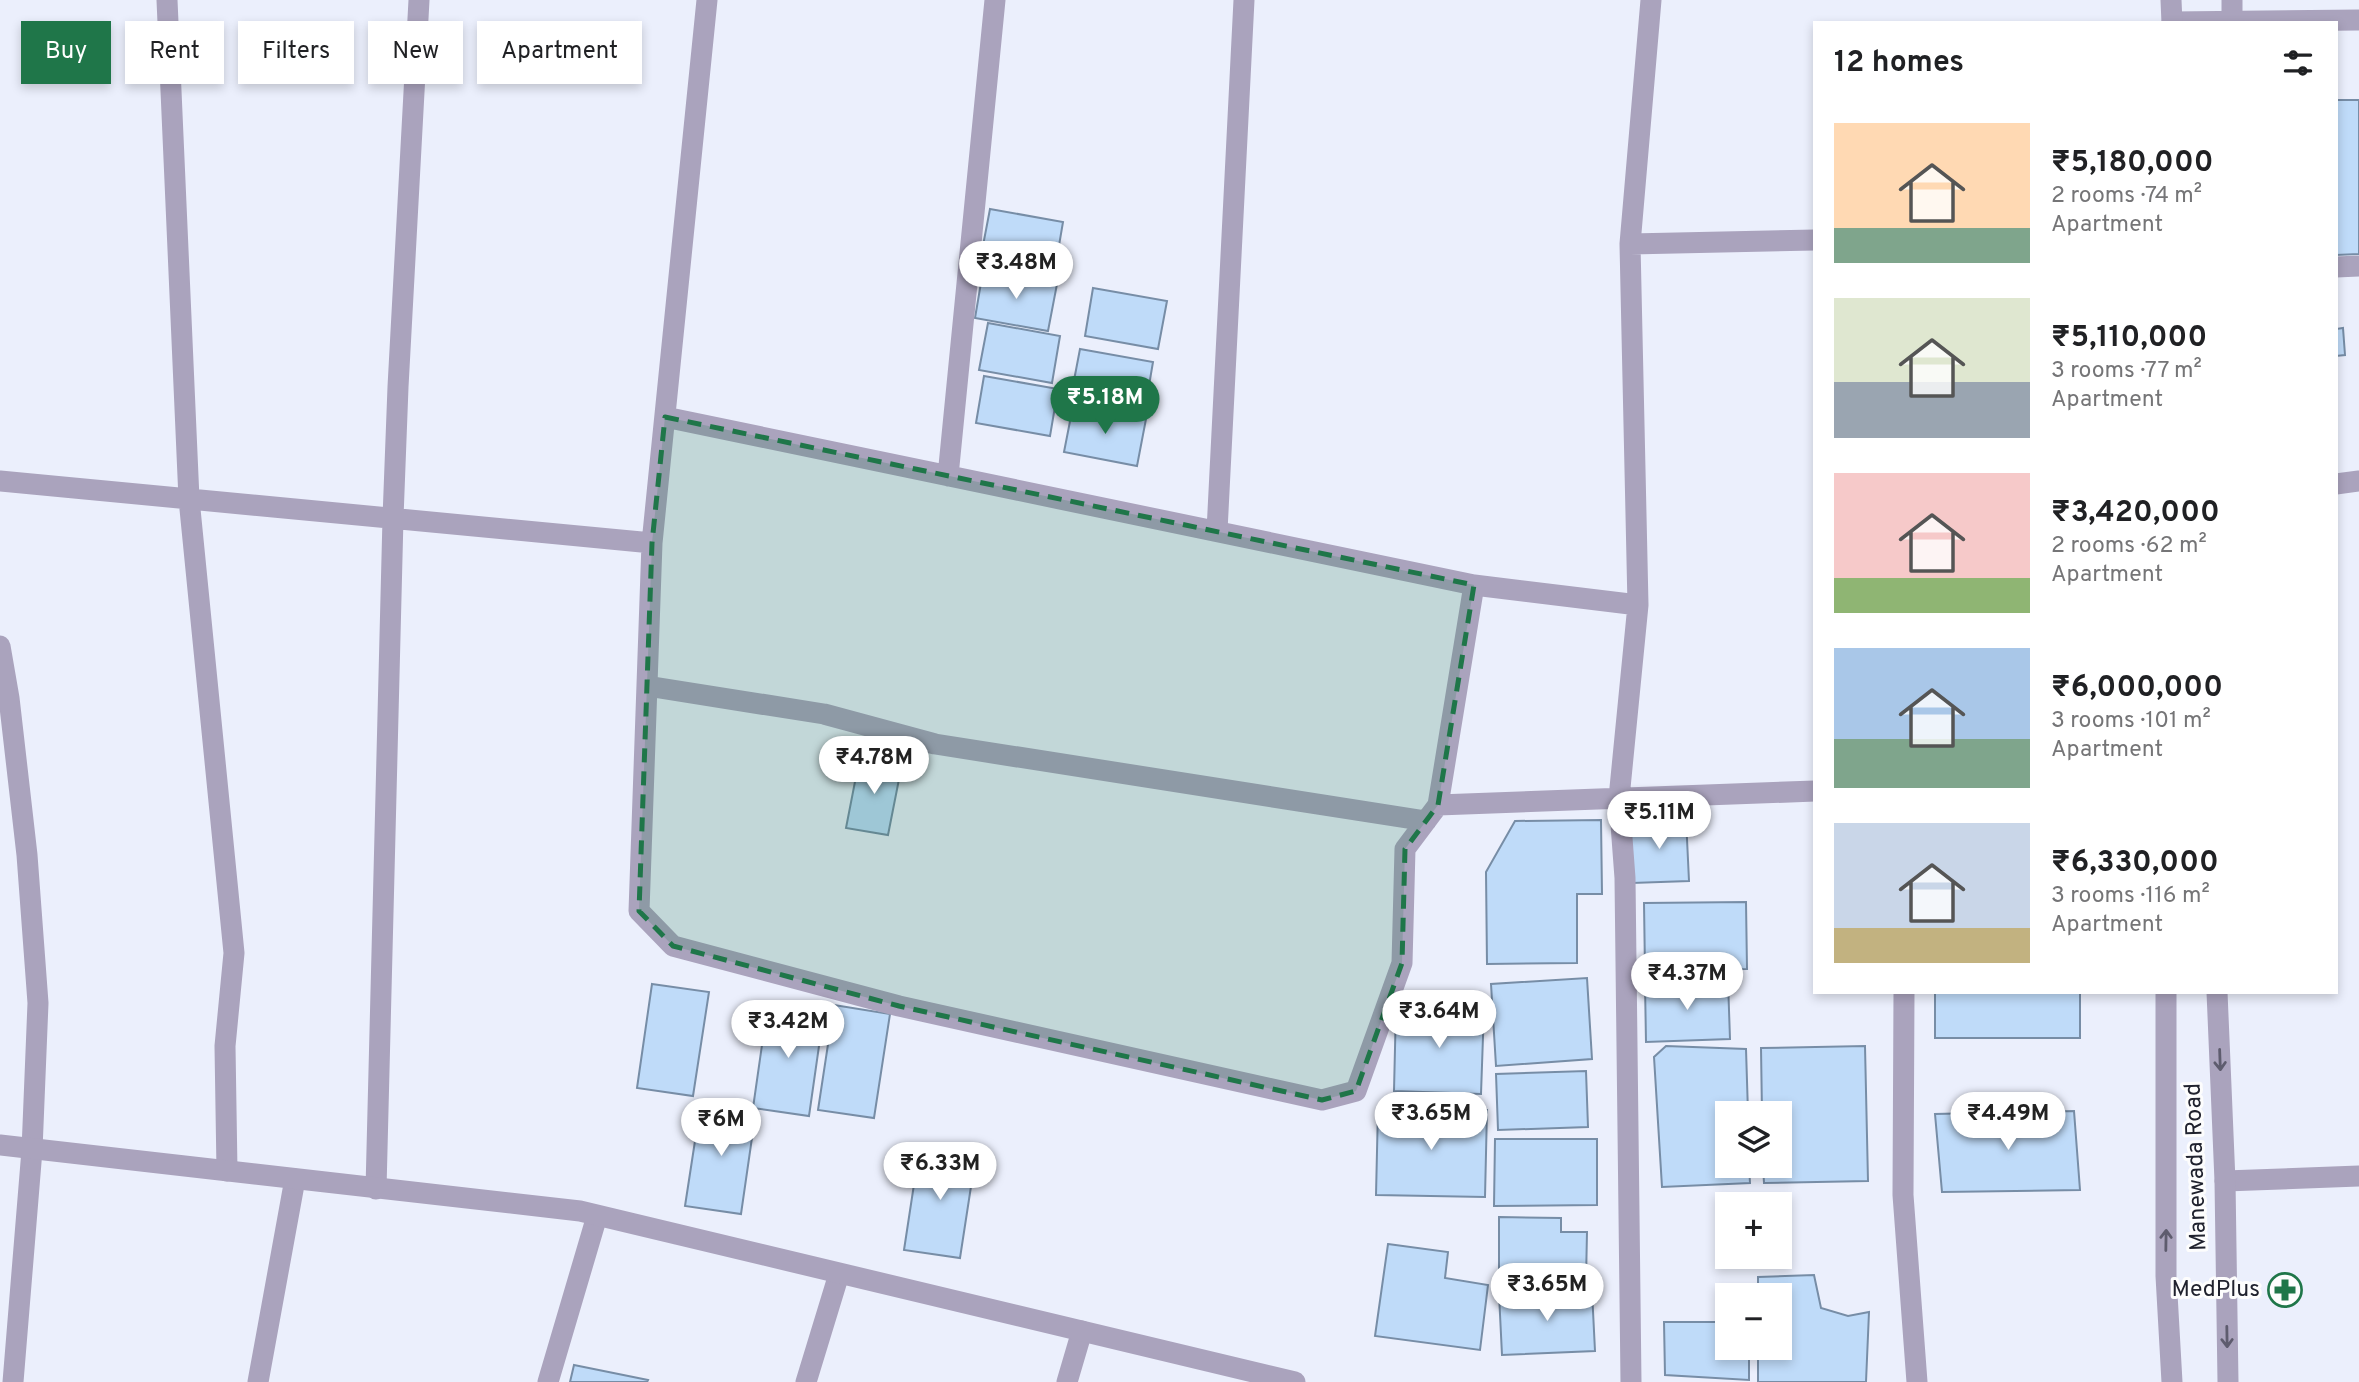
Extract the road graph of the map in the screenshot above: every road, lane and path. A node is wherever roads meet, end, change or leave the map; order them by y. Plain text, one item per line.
1 (167, 0) edge
2 (419, 0) edge
3 (707, 0) edge
4 (995, 0) edge
5 (1244, 0) edge
6 (1651, 0) edge
7 (2171, 0) edge
8 (2232, 0) edge
9 (2359, 20) edge
10 (2172, 21) edge
11 (2232, 21) edge
12 (2296, 21) edge
13 (1813, 240) edge
14 (1630, 244) junction
15 (2359, 266) edge
16 (2338, 267) edge
17 (665, 417) junction
18 (948, 476) junction
19 (0, 481) edge
20 (2359, 481) edge
21 (2338, 484) edge
22 (189, 499) junction
23 (393, 518) junction
24 (1217, 531) junction
25 (652, 543) junction
26 (1474, 584) junction
27 (1638, 606) junction
28 (0, 646) edge
29 (647, 686) junction
30 (1813, 791) edge
31 (1619, 798) junction
32 (1432, 813) junction
33 (1904, 994) edge
34 (2166, 994) edge
35 (2217, 994) edge
36 (0, 1145) edge
37 (32, 1150) junction
38 (227, 1171) junction
39 (2359, 1176) edge
40 (295, 1179) junction
41 (2225, 1181) junction
42 (376, 1189) junction
43 (597, 1216) junction
44 (839, 1274) junction
45 (1082, 1331) junction
46 (13, 1382) edge
47 (258, 1382) edge
48 (548, 1382) edge
49 (806, 1382) edge
50 (1068, 1382) edge
51 (1295, 1382) edge
52 (1631, 1382) edge
53 (1917, 1382) edge
54 (2172, 1382) edge
55 (2228, 1382) edge

1 - 22 street
2 - 23 street
3 - 17 street
4 - 18 street
5 - 24 street
6 - 14 street
7 - 10 street
8 - 11 street
9 - 12 street
13 - 14 street
14 - 27 street
15 - 16 street
17 - 18 street
17 - 25 street
18 - 24 street
19 - 22 street
20 - 21 street
22 - 23 street
22 - 38 street
23 - 25 street
23 - 42 street
24 - 26 street
25 - 29 street
26 - 27 street
26 - 32 street
27 - 31 street
28 - 37 street
29 - 32 street
29 - 32 street
30 - 31 street
31 - 32 street
31 - 52 street
33 - 53 street
54 -> 34 street
35 -> 41 street, Manewada Road
36 - 37 street
37 - 38 street
37 - 46 street
38 - 40 street
39 - 41 street
40 - 42 street
40 - 47 street
41 -> 55 street, Manewada Road
42 - 43 street
43 - 44 street
43 - 48 street
44 - 45 street
44 - 49 street
45 - 50 street
45 - 51 street

